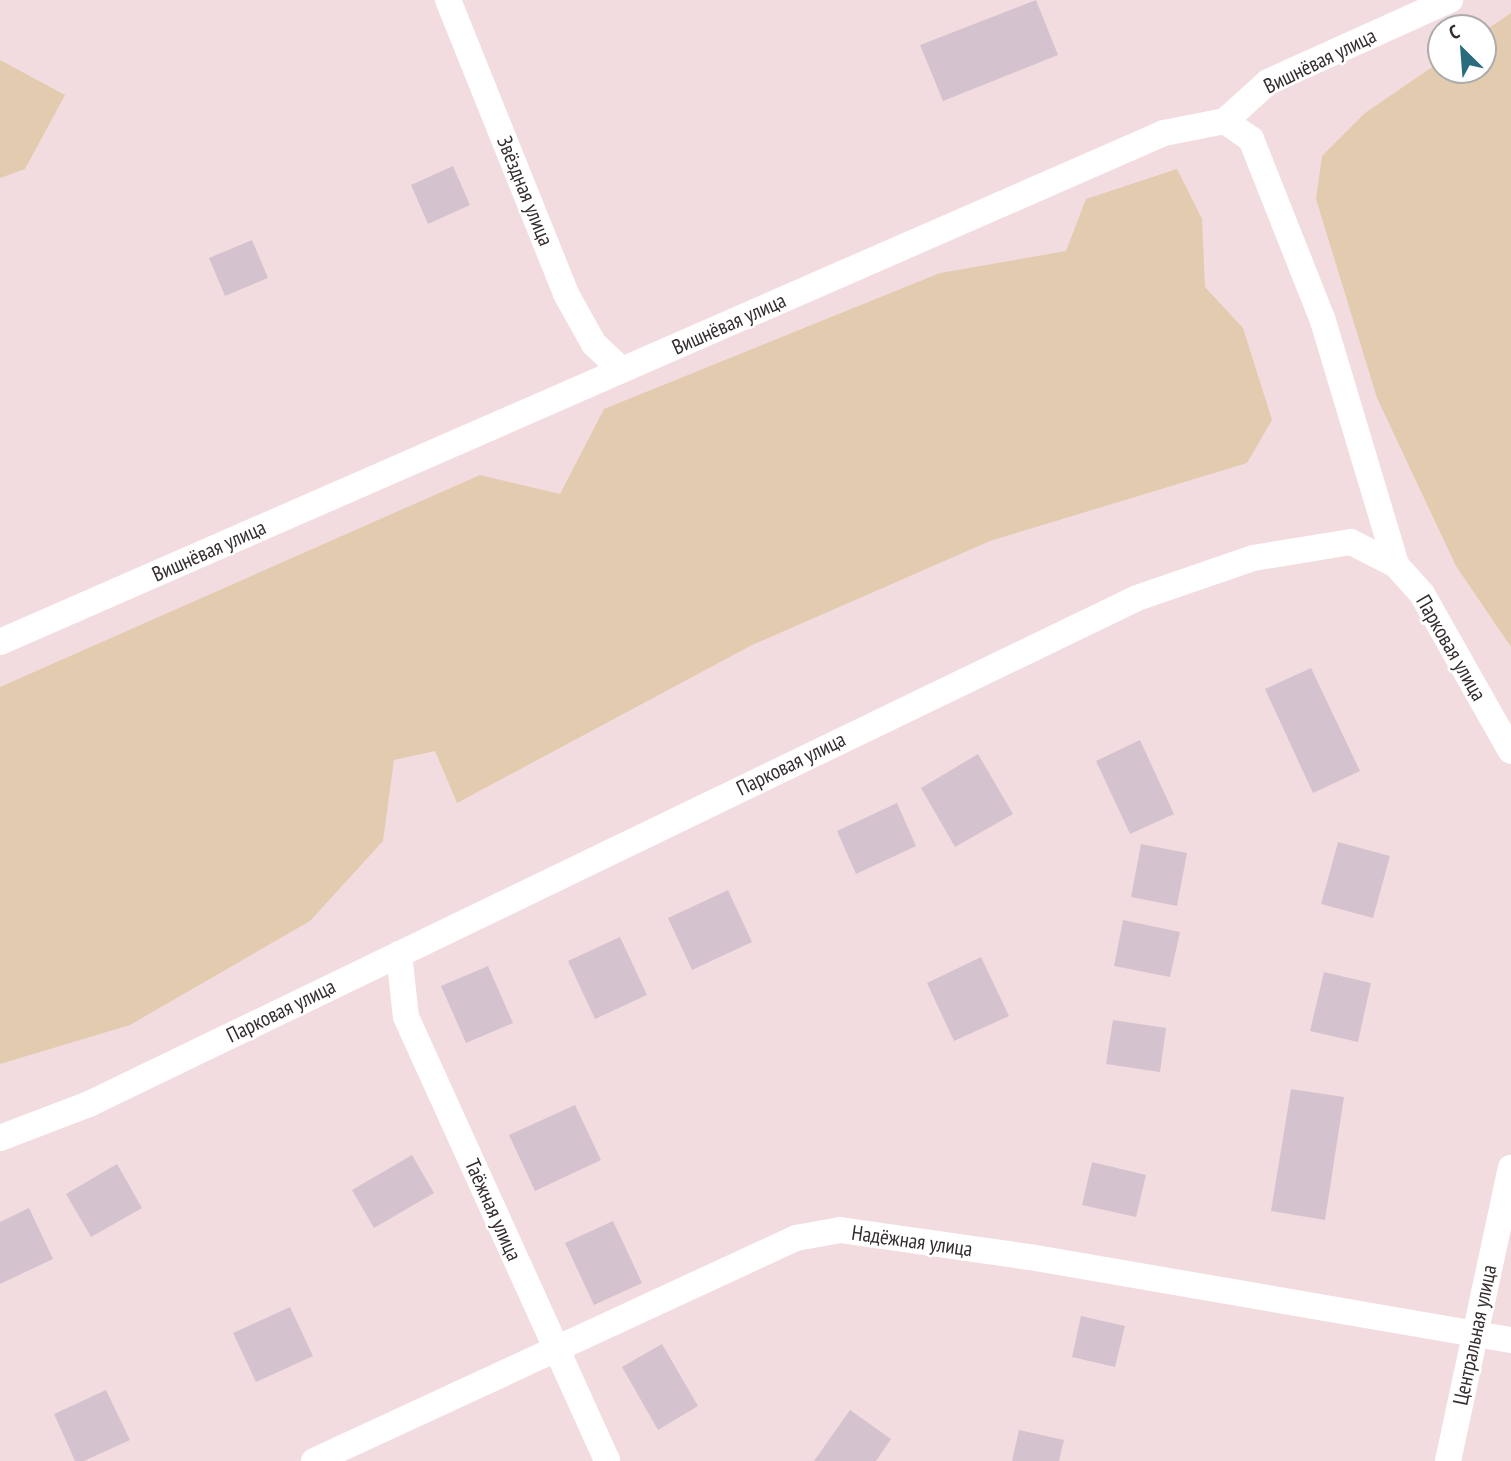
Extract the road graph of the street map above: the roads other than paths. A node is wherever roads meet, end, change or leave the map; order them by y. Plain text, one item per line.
1 (448, 0) edge
2 (1450, 0) edge
3 (1225, 121) junction
4 (622, 370) junction
5 (1396, 565) junction
6 (0, 642) edge
7 (1511, 751) edge
8 (399, 954) junction
9 (0, 1138) edge
10 (1511, 1168) edge
11 (1476, 1334) junction
12 (1511, 1340) edge
13 (556, 1347) junction
14 (314, 1461) edge
15 (607, 1461) edge
16 (1448, 1461) edge

1 - 4 street, Звёздная улица
2 - 3 street, Вишнёвая улица
3 - 4 street, Вишнёвая улица
3 - 5 street
4 - 6 street, Вишнёвая улица
5 - 7 street, Парковая улица
5 - 8 street, Парковая улица
8 - 9 street, Парковая улица
8 - 13 street, Таёжная улица
10 - 11 street, Центральная улица
11 - 12 street, Надёжная улица
11 - 13 street, Надёжная улица
11 - 16 street, Центральная улица
13 - 14 street, Надёжная улица
13 - 15 street, Таёжная улица

